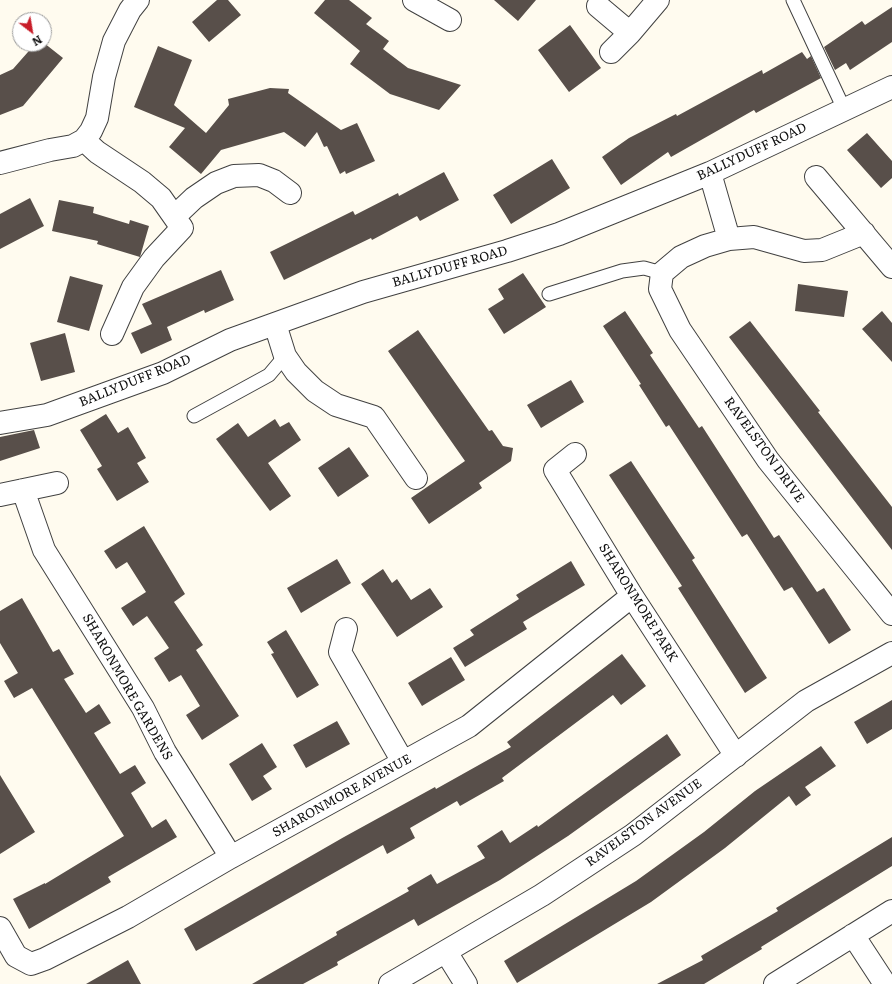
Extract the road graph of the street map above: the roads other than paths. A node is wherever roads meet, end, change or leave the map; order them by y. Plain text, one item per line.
1 (138, 0) edge
2 (414, 0) edge
3 (658, 0) edge
4 (793, 0) edge
5 (598, 6) dead end
6 (450, 20) dead end
7 (630, 33) junction
8 (611, 52) dead end
9 (892, 87) edge
10 (844, 109) junction
11 (84, 140) junction
12 (0, 163) edge
13 (710, 173) junction
14 (816, 177) dead end
15 (290, 193) dead end
16 (175, 216) junction
17 (864, 233) junction
18 (729, 239) junction
19 (892, 267) edge
20 (662, 273) junction
21 (549, 294) dead end
22 (275, 324) junction
23 (112, 334) dead end
24 (285, 356) junction
25 (194, 416) dead end
26 (0, 423) edge
27 (575, 454) dead end
28 (416, 478) dead end
29 (57, 483) dead end
30 (23, 490) junction
31 (0, 495) edge
32 (632, 596) junction
33 (892, 614) edge
34 (346, 629) dead end
35 (892, 653) edge
36 (736, 756) junction
37 (403, 762) junction
38 (231, 857) junction
39 (892, 912) edge
40 (0, 928) edge
41 (853, 934) junction
42 (446, 952) junction
43 (390, 984) edge
44 (466, 984) edge
45 (775, 984) edge
46 (885, 984) edge

1 - 11 street
2 - 6 street
3 - 7 street
4 - 10 lane
5 - 7 street
7 - 8 street
9 - 10 street, BALLYDUFF ROAD
10 - 13 street, BALLYDUFF ROAD
11 - 12 street
11 - 16 street
13 - 18 street
13 - 22 street, BALLYDUFF ROAD
14 - 17 street
15 - 16 street
16 - 23 street
17 - 18 street
17 - 19 street
18 - 20 street
20 - 21 lane
20 - 33 street, RAVELSTON DRIVE
22 - 24 street
22 - 26 street, BALLYDUFF ROAD
24 - 25 lane
24 - 28 street
27 - 32 street, SHARONMORE PARK
29 - 30 street
30 - 31 street
30 - 38 street, SHARONMORE GARDENS
32 - 36 street, SHARONMORE PARK
32 - 37 street, SHARONMORE AVENUE
34 - 37 street
35 - 36 street, RAVELSTON AVENUE
36 - 42 street, RAVELSTON AVENUE
37 - 38 street, SHARONMORE AVENUE
38 - 40 street, SHARONMORE AVENUE
39 - 41 street
41 - 45 street
41 - 46 street
42 - 43 street, RAVELSTON AVENUE
42 - 44 street

